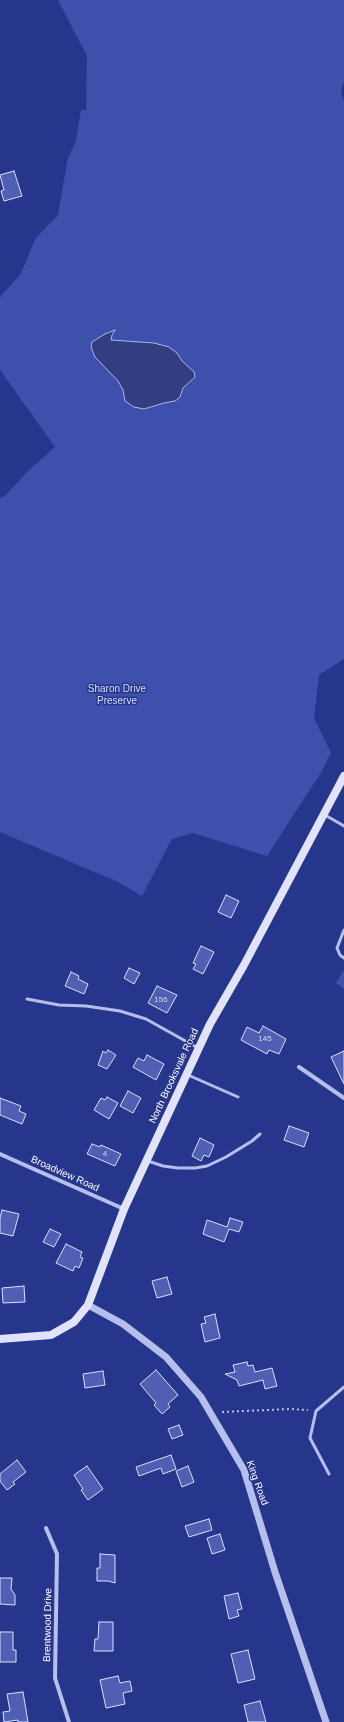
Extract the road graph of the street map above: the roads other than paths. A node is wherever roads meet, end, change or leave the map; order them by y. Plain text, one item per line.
1 (344, 776) edge
2 (323, 815) junction
3 (344, 826) edge
4 (344, 930) edge
5 (344, 958) edge
6 (27, 999) dead end
7 (198, 1048) junction
8 (299, 1067) dead end
9 (186, 1074) junction
10 (238, 1097) dead end
11 (344, 1098) edge
12 (260, 1134) dead end
13 (0, 1154) edge
14 (147, 1160) junction
15 (124, 1209) junction
16 (88, 1305) junction
17 (0, 1339) edge
18 (344, 1387) edge
19 (329, 1474) dead end
20 (46, 1528) dead end
21 (69, 1722) edge
22 (326, 1722) edge

1 - 2 main road, North Brooksvale Road
2 - 3 lane
2 - 7 main road, North Brooksvale Road
4 - 5 lane
6 - 7 lane
7 - 9 main road, North Brooksvale Road
8 - 11 street
9 - 10 lane
9 - 14 main road, North Brooksvale Road
12 - 14 lane
13 - 15 street, Broadview Road
14 - 15 main road, North Brooksvale Road
15 - 16 main road, North Brooksvale Road
16 - 17 main road, North Brooksvale Road
16 - 22 street, King Road
18 - 19 lane
20 - 21 street, Brentwood Drive

